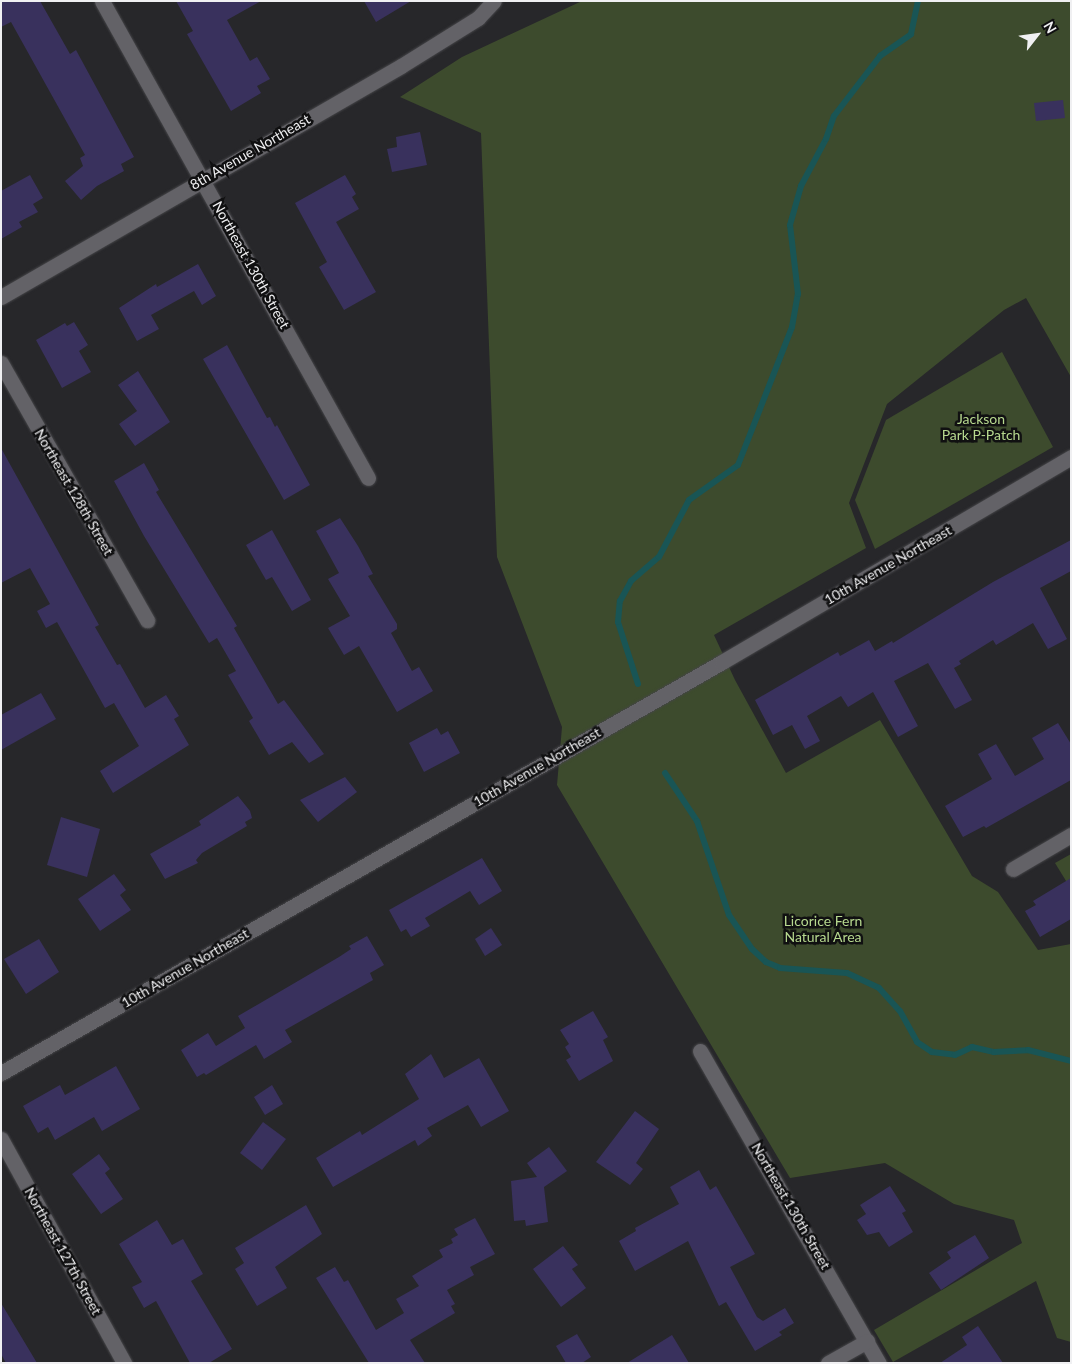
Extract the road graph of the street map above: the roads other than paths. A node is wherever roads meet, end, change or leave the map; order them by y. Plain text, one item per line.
1 (102, 1) edge
2 (494, 1) edge
3 (203, 178) junction
4 (1, 298) edge
5 (1, 363) edge
6 (1071, 457) edge
7 (368, 478) dead end
8 (147, 620) dead end
9 (1071, 835) edge
10 (1013, 869) dead end
11 (700, 1051) dead end
12 (1, 1073) edge
13 (1, 1139) edge
14 (867, 1341) junction
15 (124, 1363) edge
16 (828, 1363) edge
17 (879, 1363) edge

1 - 3 street, Northeast 130th Street
2 - 3 street, 8th Avenue Northeast
3 - 4 street, 8th Avenue Northeast
3 - 7 street, Northeast 130th Street
5 - 8 street, Northeast 128th Street
6 - 12 street, 10th Avenue Northeast
9 - 10 street
11 - 14 street, Northeast 130th Street
13 - 15 street, Northeast 127th Street
14 - 16 street
14 - 17 street, Northeast 130th Street

